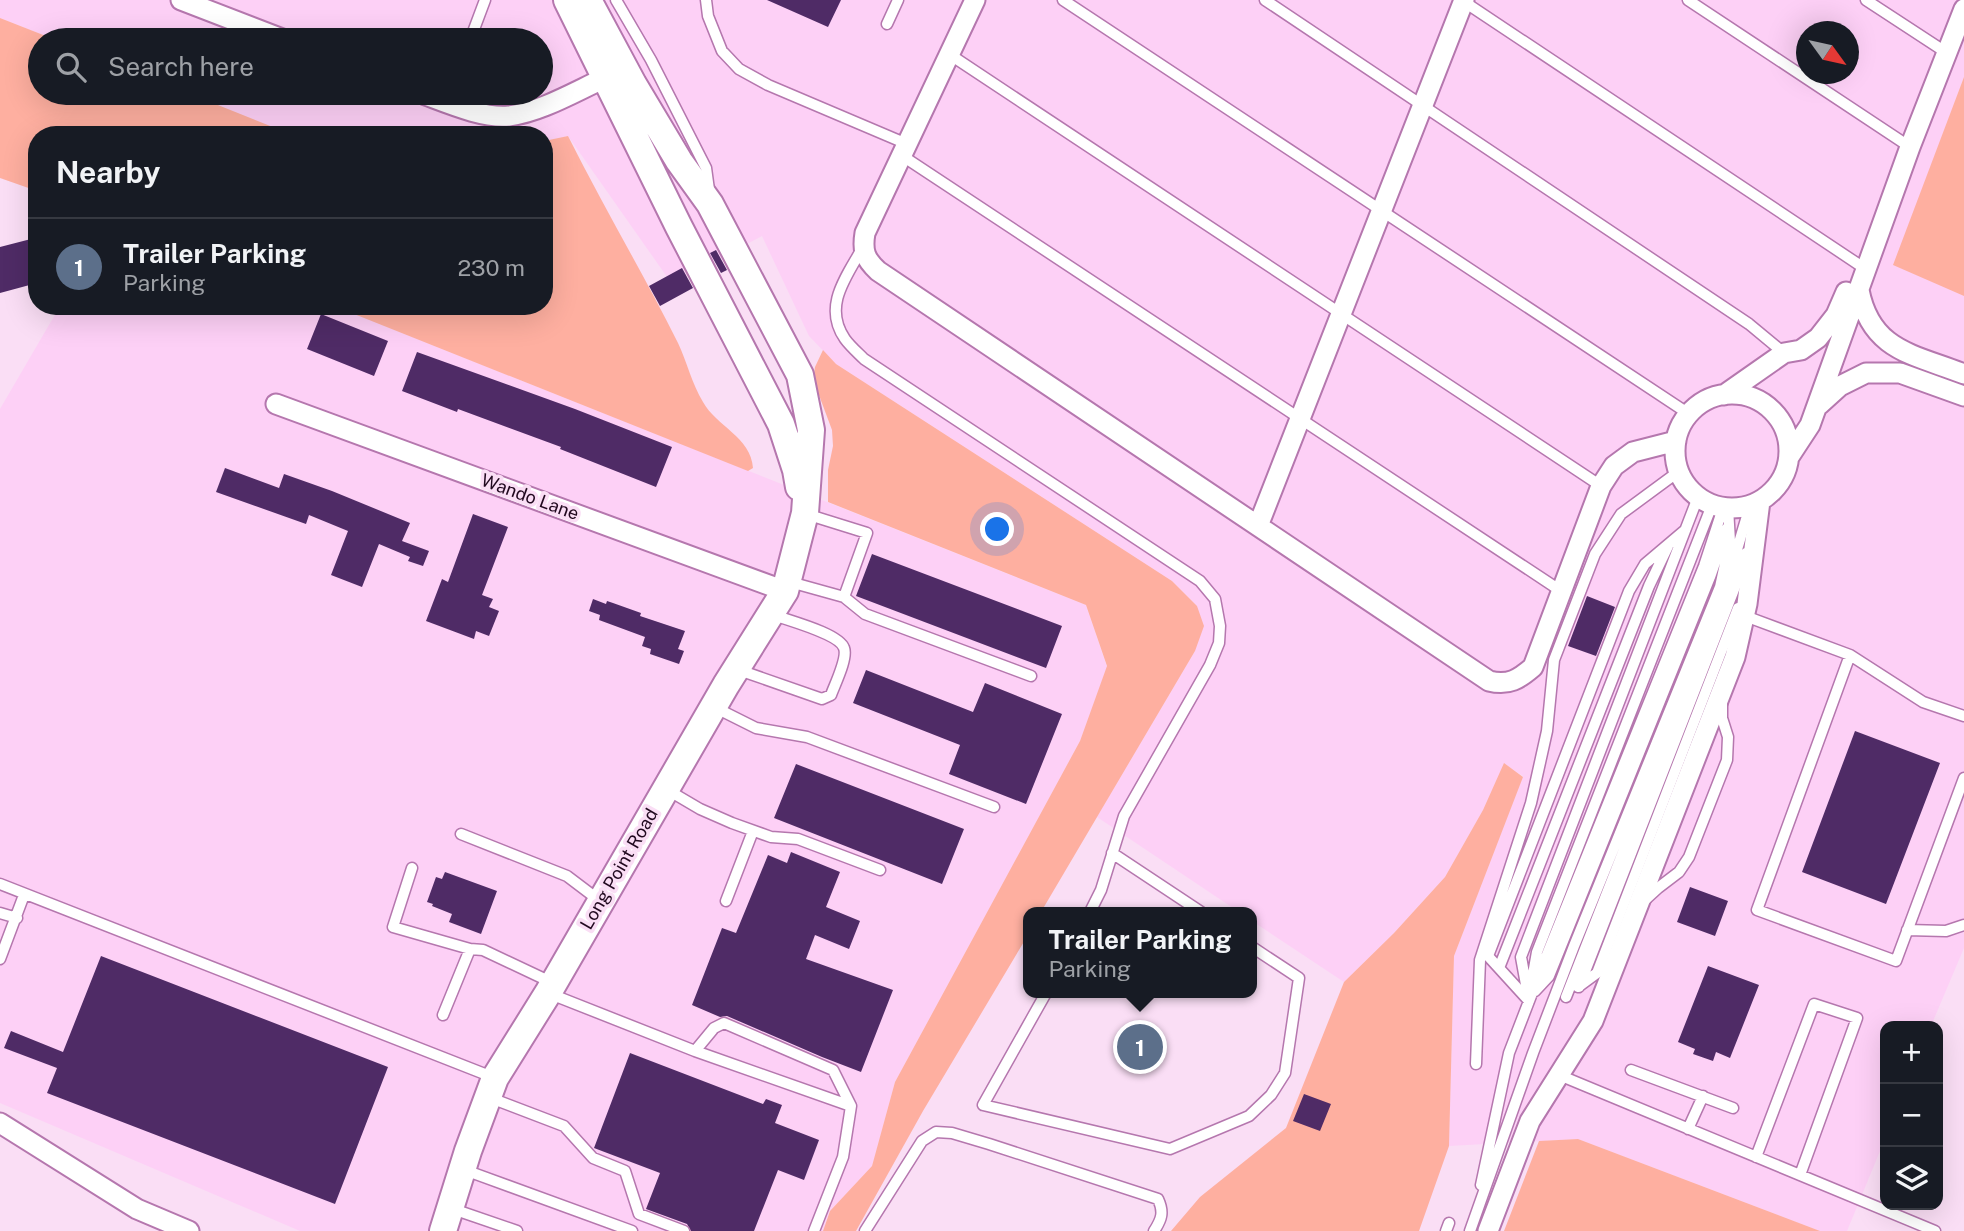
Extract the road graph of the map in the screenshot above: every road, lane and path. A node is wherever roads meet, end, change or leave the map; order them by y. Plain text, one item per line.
1 (181, 0) edge
2 (485, 0) edge
3 (567, 0) edge
4 (588, 0) edge
5 (616, 0) edge
6 (706, 0) edge
7 (898, 0) edge
8 (975, 0) edge
9 (1063, 0) edge
10 (1265, 0) edge
11 (1463, 0) edge
12 (1688, 0) edge
13 (1866, 0) edge
14 (1964, 9) edge
15 (887, 24) dead end
16 (254, 28) edge
17 (474, 28) edge
18 (1947, 53) junction
19 (949, 54) junction
20 (605, 78) junction
21 (553, 101) edge
22 (459, 105) edge
23 (544, 105) edge
24 (1423, 106) junction
25 (1910, 147) junction
26 (904, 150) junction
27 (710, 204) junction
28 (1382, 211) junction
29 (863, 246) junction
30 (1858, 264) junction
31 (1859, 290) junction
32 (1342, 314) junction
33 (1784, 354) junction
34 (1964, 374) edge
35 (1724, 395) junction
36 (1964, 396) edge
37 (276, 404) dead end
38 (1816, 408) junction
39 (1689, 414) junction
40 (1301, 419) junction
41 (1676, 441) junction
42 (1789, 457) junction
43 (1678, 471) junction
44 (1601, 485) junction
45 (1718, 508) junction
46 (1756, 509) junction
47 (805, 513) junction
48 (1258, 526) junction
49 (1685, 530) junction
50 (1669, 543) junction
51 (1751, 573) junction
52 (786, 586) junction
53 (1561, 592) junction
54 (844, 597) junction
55 (770, 614) junction
56 (1745, 616) junction
57 (1850, 655) junction
58 (736, 668) junction
59 (1031, 676) dead end
60 (1723, 690) junction
61 (713, 707) junction
62 (1964, 716) edge
63 (1964, 778) edge
64 (666, 789) junction
65 (994, 807) dead end
66 (753, 831) junction
67 (461, 834) dead end
68 (1112, 853) junction
69 (412, 868) dead end
70 (880, 870) dead end
71 (0, 884) edge
72 (24, 895) junction
73 (600, 901) junction
74 (726, 901) dead end
75 (1092, 907) edge
76 (1193, 907) edge
77 (1636, 910) junction
78 (0, 912) edge
79 (17, 918) junction
80 (1964, 925) edge
81 (1908, 930) junction
82 (470, 949) junction
83 (1257, 950) edge
84 (0, 959) edge
85 (1499, 968) junction
86 (1578, 987) junction
87 (550, 988) junction
88 (1566, 997) junction
89 (1043, 998) edge
90 (1531, 998) junction
91 (1550, 1009) junction
92 (443, 1015) dead end
93 (695, 1051) junction
94 (1476, 1064) dead end
95 (1632, 1070) dead end
96 (1559, 1075) junction
97 (491, 1088) junction
98 (1703, 1096) junction
99 (851, 1106) junction
100 (1733, 1108) dead end
101 (0, 1123) edge
102 (1688, 1129) junction
103 (1756, 1157) junction
104 (462, 1169) junction
105 (1800, 1175) junction
106 (446, 1219) edge
107 (1477, 1228) edge
108 (189, 1231) edge
109 (517, 1231) edge
110 (632, 1231) edge
111 (684, 1231) edge
112 (814, 1231) edge
113 (865, 1231) edge
114 (1154, 1231) edge
115 (1936, 1231) edge

1 - 16 street
2 - 17 lane
3 - 20 main road
4 - 27 main road, Long Point Road
5 - 27 lane
6 - 26 lane
7 - 15 lane
8 - 19 street
9 - 28 lane
10 - 24 lane
11 - 24 street
11 - 30 lane
12 - 25 lane
13 - 18 lane
14 - 18 street
18 - 25 street
19 - 26 street
19 - 32 lane
20 - 21 street
20 - 47 main road
22 - 23 street
24 - 28 street
24 - 33 lane
25 - 30 street
25 - 31 street
26 - 29 street
26 - 40 lane
27 - 47 main road, Long Point Road
28 - 32 street
28 - 39 lane
29 - 48 street
29 - 68 lane
30 - 33 street
31 - 34 street
31 - 38 street
32 - 40 street
32 - 44 lane
33 - 35 street
35 - 39 street
35 - 42 street
36 - 38 street
37 - 52 street, Wando Lane
38 - 42 street
39 - 41 street
40 - 48 street
40 - 53 lane
41 - 43 street
41 - 44 street
42 - 46 street
43 - 45 street
43 - 94 lane
44 - 53 street
45 - 46 street
45 - 49 lane
45 - 90 lane
45 - 90 lane
45 - 90 lane
45 - 91 lane
46 - 51 street
46 - 86 lane
46 - 88 lane
47 - 52 main road, Long Point Road
47 - 54 lane
48 - 53 street
49 - 50 lane
49 - 90 lane
50 - 85 lane
50 - 85 lane
51 - 56 street
51 - 86 lane
52 - 54 lane
52 - 55 main road, Long Point Road
54 - 59 lane
55 - 58 main road, Long Point Road
55 - 58 lane
56 - 57 lane
56 - 60 street
57 - 62 lane
57 - 81 lane
58 - 61 main road, Long Point Road
60 - 77 street
60 - 77 lane
61 - 64 main road, Long Point Road
61 - 65 lane
63 - 81 lane
64 - 66 lane
64 - 73 main road, Long Point Road
66 - 70 lane
66 - 74 lane
67 - 73 lane
68 - 75 lane
68 - 76 lane
69 - 82 lane
71 - 72 lane
72 - 79 lane
72 - 97 lane
73 - 87 main road, Long Point Road
77 - 96 street
78 - 79 lane
79 - 84 lane
80 - 81 lane
82 - 87 lane
82 - 92 lane
83 - 89 lane
85 - 90 lane
86 - 88 lane
87 - 93 lane
87 - 97 main road, Long Point Road
88 - 91 lane
90 - 107 lane
91 - 107 lane
93 - 99 lane
93 - 99 lane
95 - 98 lane
96 - 102 lane
96 - 107 street
97 - 104 main road, Long Point Road
97 - 111 lane
98 - 100 lane
98 - 102 lane
99 - 112 lane
101 - 108 street
102 - 103 lane
103 - 105 lane
103 - 105 lane
104 - 106 main road, Long Point Road
104 - 110 lane
105 - 115 lane
106 - 109 lane
113 - 114 lane

